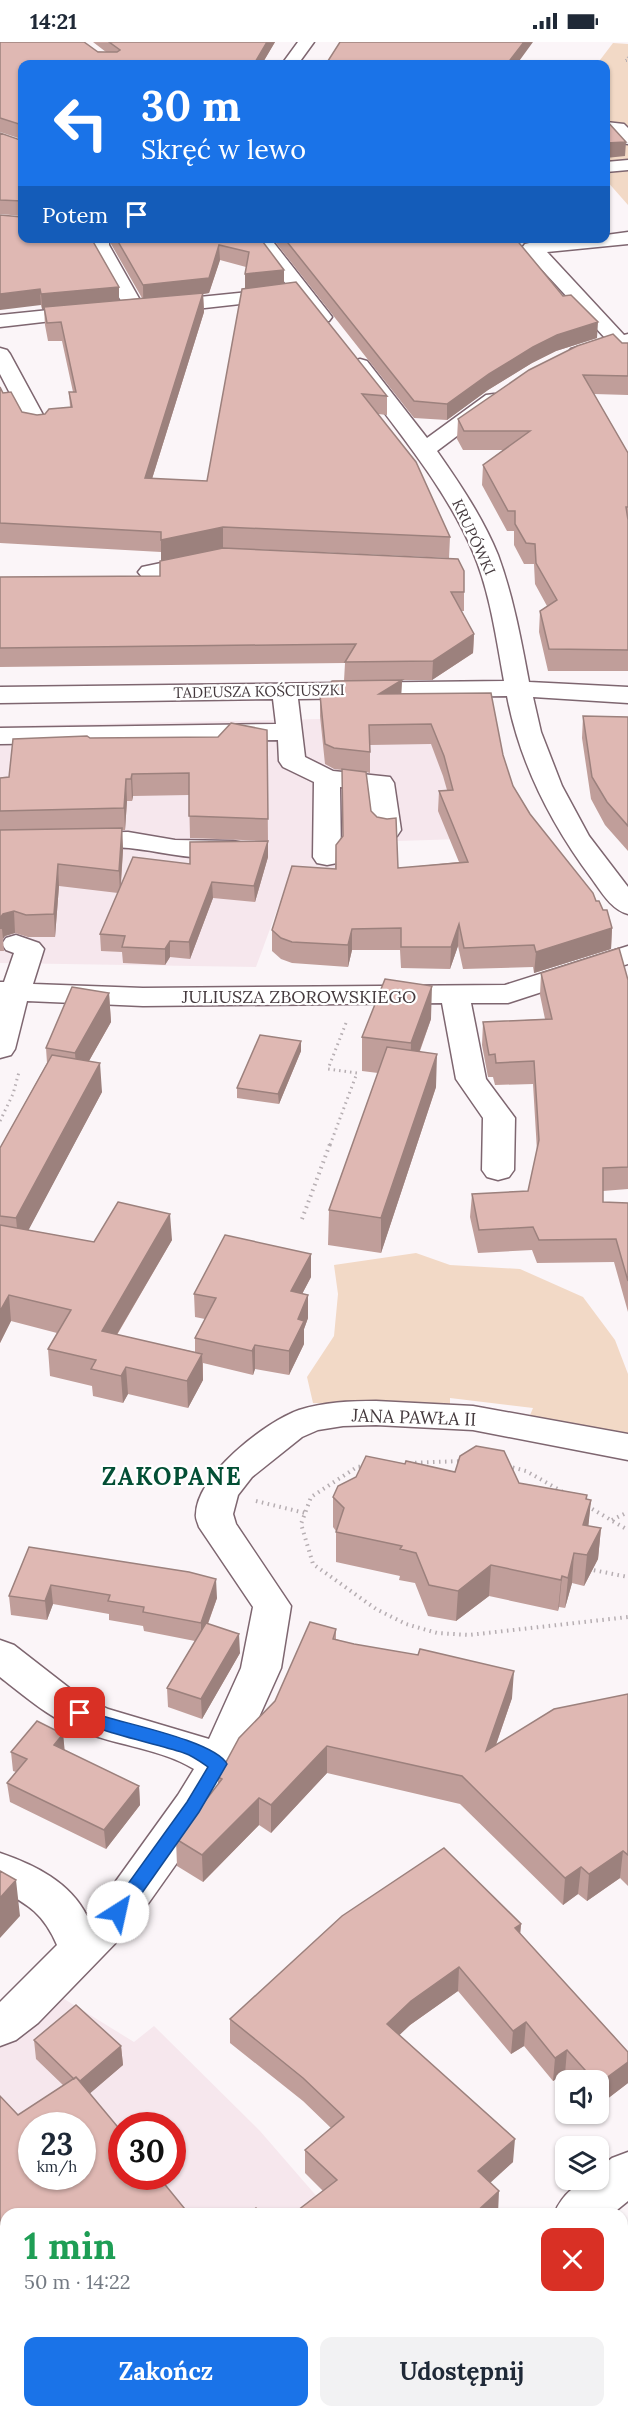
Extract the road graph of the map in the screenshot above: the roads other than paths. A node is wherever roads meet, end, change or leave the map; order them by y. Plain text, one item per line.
1 (306, 42) edge
2 (293, 60) edge
3 (610, 127) edge
4 (628, 139) edge
5 (628, 165) edge
6 (610, 167) edge
7 (628, 236) edge
8 (610, 237) edge
9 (610, 238) edge
10 (99, 243) edge
11 (264, 243) edge
12 (545, 243) edge
13 (572, 243) edge
14 (302, 291) junction
15 (135, 309) junction
16 (0, 321) edge
17 (331, 328) edge
18 (622, 337) edge
19 (346, 347) edge
20 (0, 354) edge
21 (562, 359) edge
22 (513, 387) edge
23 (38, 426) edge
24 (426, 449) junction
25 (223, 557) edge
26 (466, 568) dead end
27 (490, 569) junction
28 (150, 572) dead end
29 (518, 688) junction
30 (284, 690) junction
31 (0, 695) edge
32 (628, 695) edge
33 (290, 732) junction
34 (0, 736) edge
35 (327, 778) junction
36 (387, 830) edge
37 (0, 842) edge
38 (259, 849) edge
39 (327, 857) dead end
40 (628, 905) edge
41 (16, 944) dead end
42 (628, 956) edge
43 (8, 992) edge
44 (455, 995) junction
45 (0, 1049) edge
46 (498, 1170) dead end
47 (628, 1447) edge
48 (0, 1655) edge
49 (218, 1764) junction
50 (0, 1870) edge
51 (81, 1950) junction
52 (0, 2027) edge
53 (628, 2173) edge
54 (584, 2208) edge

1 - 2 street
3 - 4 street
5 - 6 street
7 - 8 street
7 - 9 street
10 - 15 street
11 - 14 street
12 - 18 street
13 - 18 street
14 - 15 street
14 - 17 street
15 - 16 street
18 - 21 street
19 - 24 street, KRUPÓWKI
20 - 23 street
22 - 24 street
24 - 27 street, KRUPÓWKI
25 - 28 street
26 - 27 street
27 - 29 street, KRUPÓWKI
29 - 30 street, TADEUSZA KOŚCIUSZKI
29 - 32 street, TADEUSZA KOŚCIUSZKI
29 - 40 street, KRUPÓWKI
30 - 31 street, TADEUSZA KOŚCIUSZKI
30 - 33 street
33 - 34 street
33 - 35 street
35 - 36 street
35 - 39 street
37 - 38 street
41 - 43 street
42 - 44 street, JULIUSZA ZBOROWSKIEGO
43 - 44 street, JULIUSZA ZBOROWSKIEGO
43 - 45 street
44 - 46 street
47 - 49 street, JANA PAWŁA II
48 - 49 street
49 - 51 street, JANA PAWŁA II
50 - 51 street
51 - 52 street, JANA PAWŁA II
53 - 54 street

